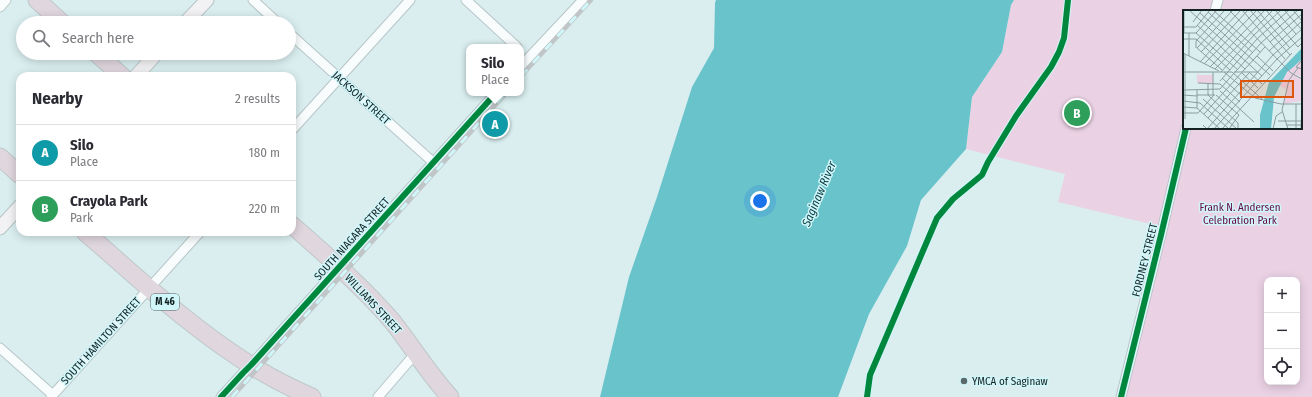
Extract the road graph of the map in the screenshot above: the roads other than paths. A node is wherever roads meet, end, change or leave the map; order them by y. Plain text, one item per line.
1 (6, 0) edge
2 (37, 0) edge
3 (207, 0) edge
4 (253, 0) edge
5 (410, 0) edge
6 (466, 0) edge
7 (583, 0) edge
8 (1218, 0) edge
9 (0, 7) edge
10 (1215, 10) edge
11 (54, 16) edge
12 (192, 16) edge
13 (270, 16) edge
14 (296, 39) edge
15 (514, 44) edge
16 (524, 53) edge
17 (529, 57) junction
18 (104, 60) edge
19 (151, 60) edge
20 (524, 63) edge
21 (117, 72) edge
22 (140, 72) edge
23 (339, 79) junction
24 (493, 96) edge
25 (296, 126) edge
26 (1186, 129) edge
27 (0, 157) edge
28 (434, 163) junction
29 (16, 171) edge
30 (16, 210) edge
31 (0, 228) edge
32 (296, 229) edge
33 (90, 236) edge
34 (196, 236) edge
35 (339, 267) junction
36 (149, 288) junction
37 (0, 348) edge
38 (415, 354) junction
39 (251, 365) junction
40 (52, 396) edge
41 (221, 397) edge
42 (312, 397) edge
43 (378, 397) edge
44 (450, 397) edge
45 (1121, 397) edge

1 - 9 street
2 - 11 highway
3 - 12 street
4 - 13 street
5 - 23 street
6 - 15 street
7 - 17 street
8 - 10 street
14 - 23 street, JACKSON STREET
16 - 17 street
17 - 20 street
18 - 21 highway
19 - 22 street
23 - 25 street
23 - 28 street, JACKSON STREET
24 - 28 street, SOUTH NIAGARA STREET
26 - 45 street, FORDNEY STREET
27 - 29 highway
28 - 35 street, SOUTH NIAGARA STREET
30 - 31 street
32 - 35 highway, WILLIAMS STREET
33 - 36 highway, M 46
34 - 36 street, SOUTH HAMILTON STREET
35 - 38 highway, WILLIAMS STREET
35 - 39 street, SOUTH NIAGARA STREET
36 - 39 highway, M 46
36 - 40 street, SOUTH HAMILTON STREET
37 - 40 street
38 - 43 street
38 - 44 highway, WILLIAMS STREET
39 - 41 street, SOUTH NIAGARA STREET
39 - 42 highway, M 46

